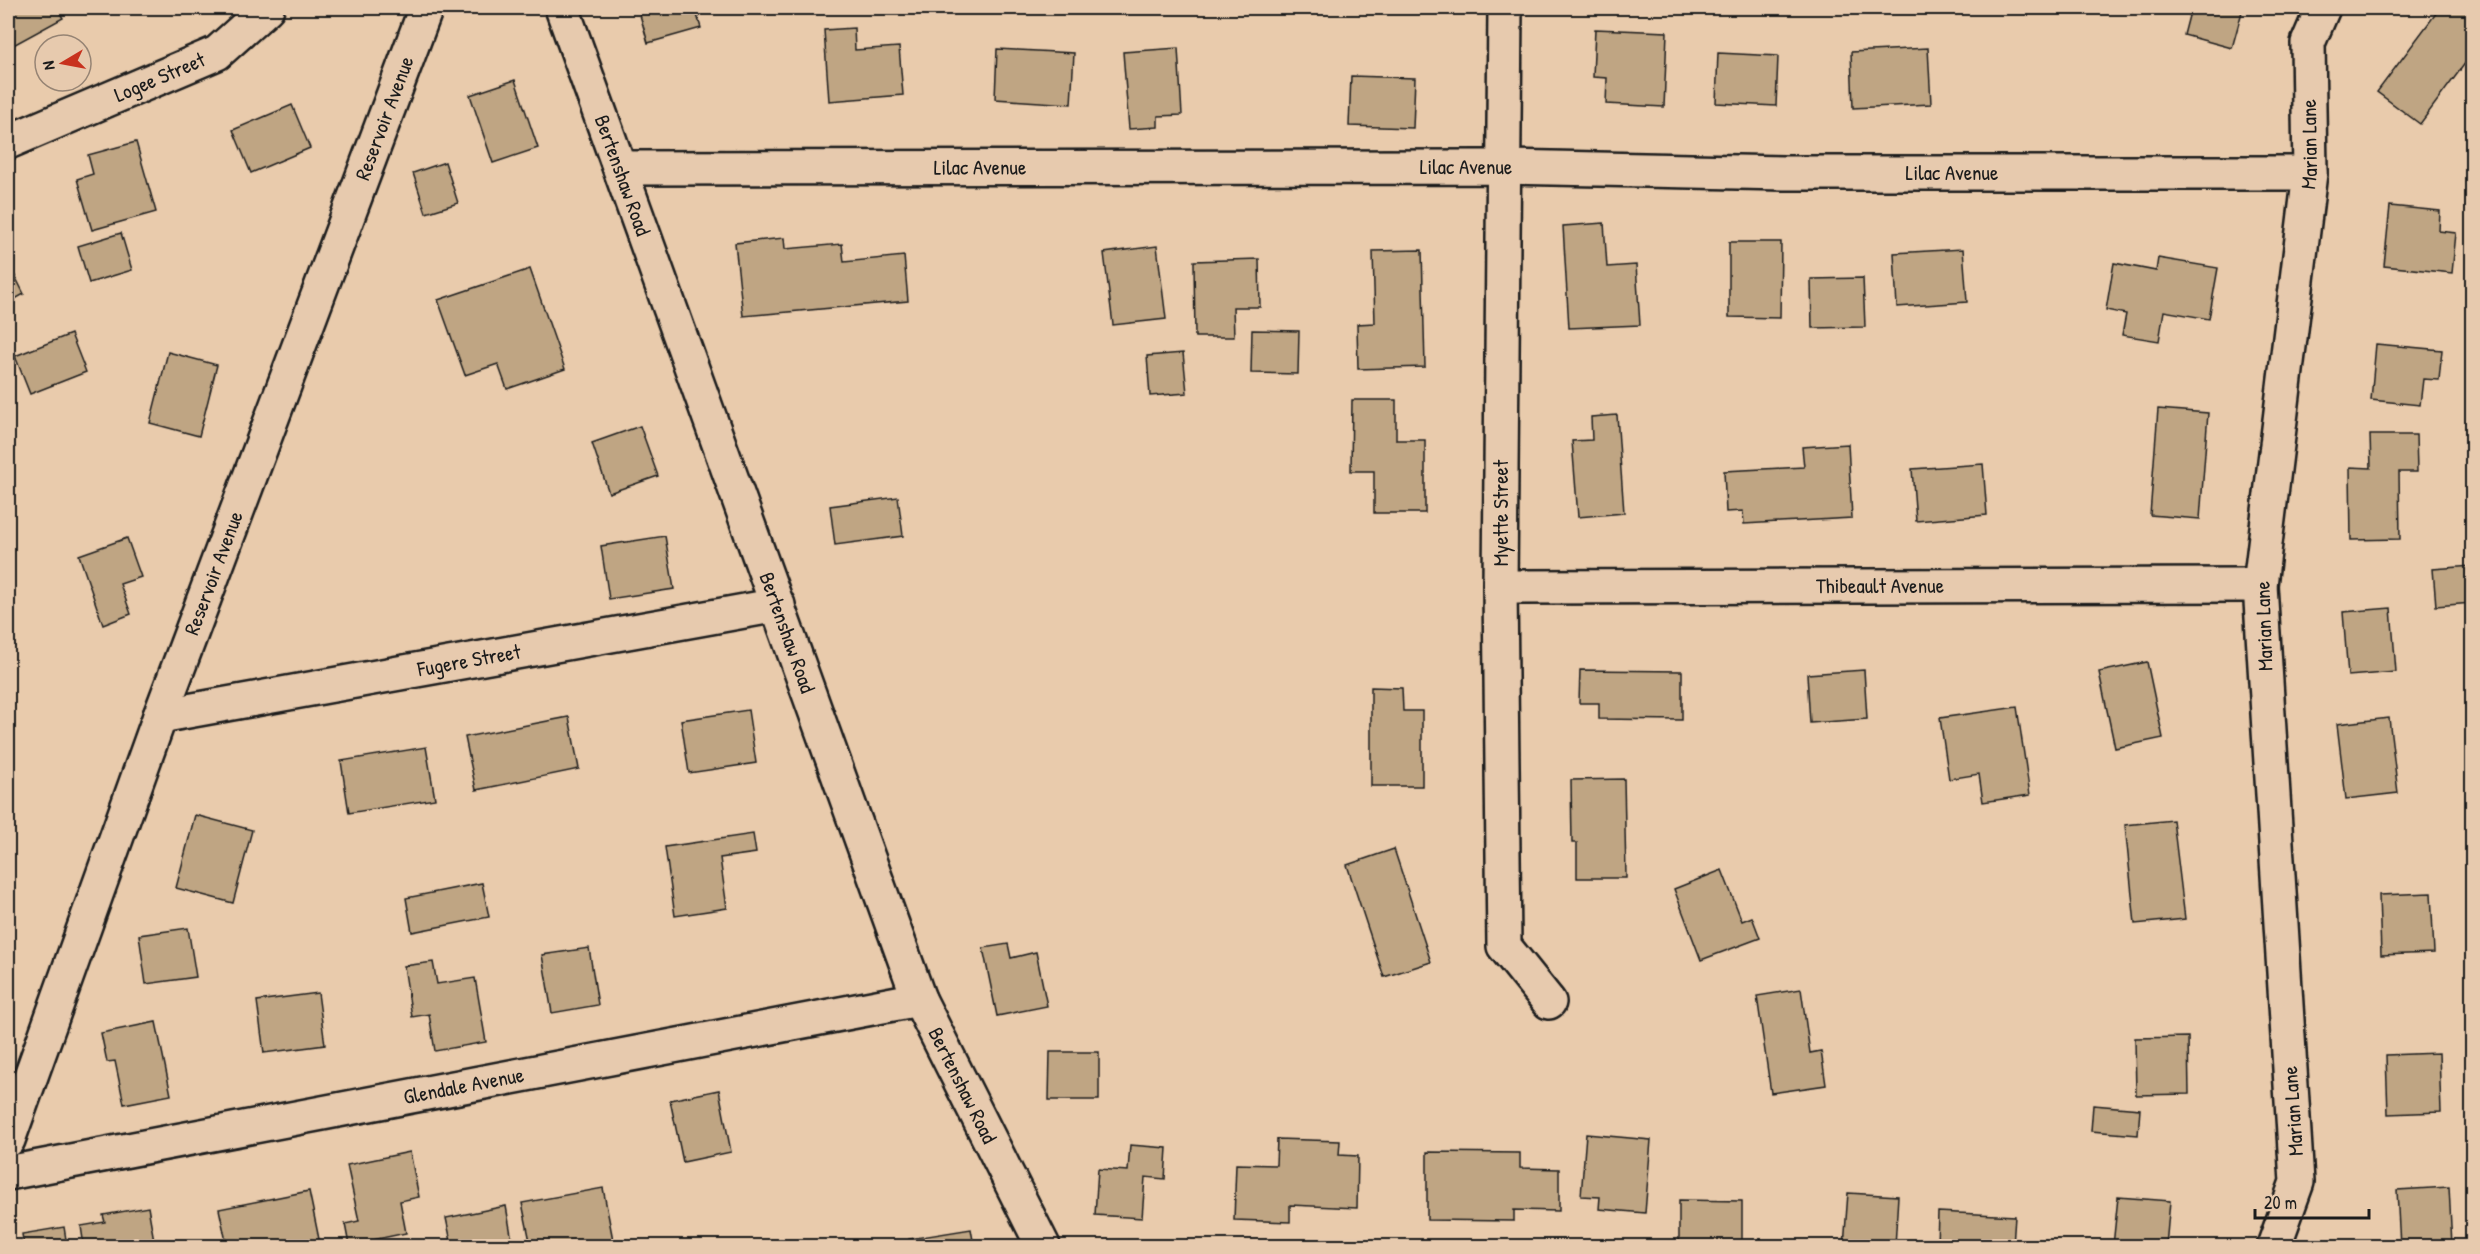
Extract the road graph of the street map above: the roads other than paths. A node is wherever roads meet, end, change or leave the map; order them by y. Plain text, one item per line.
1 (267, 8) edge
2 (426, 8) edge
3 (562, 8) edge
4 (1505, 8) edge
5 (2323, 8) edge
6 (8, 142) edge
7 (1504, 167) junction
8 (621, 168) junction
9 (2310, 173) junction
10 (2260, 585) junction
11 (1500, 587) junction
12 (778, 605) junction
13 (160, 716) junction
14 (919, 999) junction
15 (1549, 1002) dead end
16 (8, 1140) edge
17 (8, 1173) edge
18 (1044, 1246) edge
19 (2274, 1246) edge

1 - 6 street, Logee Street
2 - 13 street, Reservoir Avenue
3 - 8 street, Bertenshaw Road
4 - 7 street, Myette Street
5 - 9 street, Marian Lane
7 - 8 street, Lilac Avenue
7 - 9 street, Lilac Avenue
7 - 11 street, Myette Street
8 - 12 street, Bertenshaw Road
9 - 10 street, Marian Lane
10 - 11 street, Thibeault Avenue
10 - 19 street, Marian Lane
11 - 15 street, Myette Street
12 - 13 street, Fugere Street
12 - 14 street, Bertenshaw Road
13 - 16 street, Reservoir Avenue
14 - 17 street, Glendale Avenue
14 - 18 street, Bertenshaw Road

